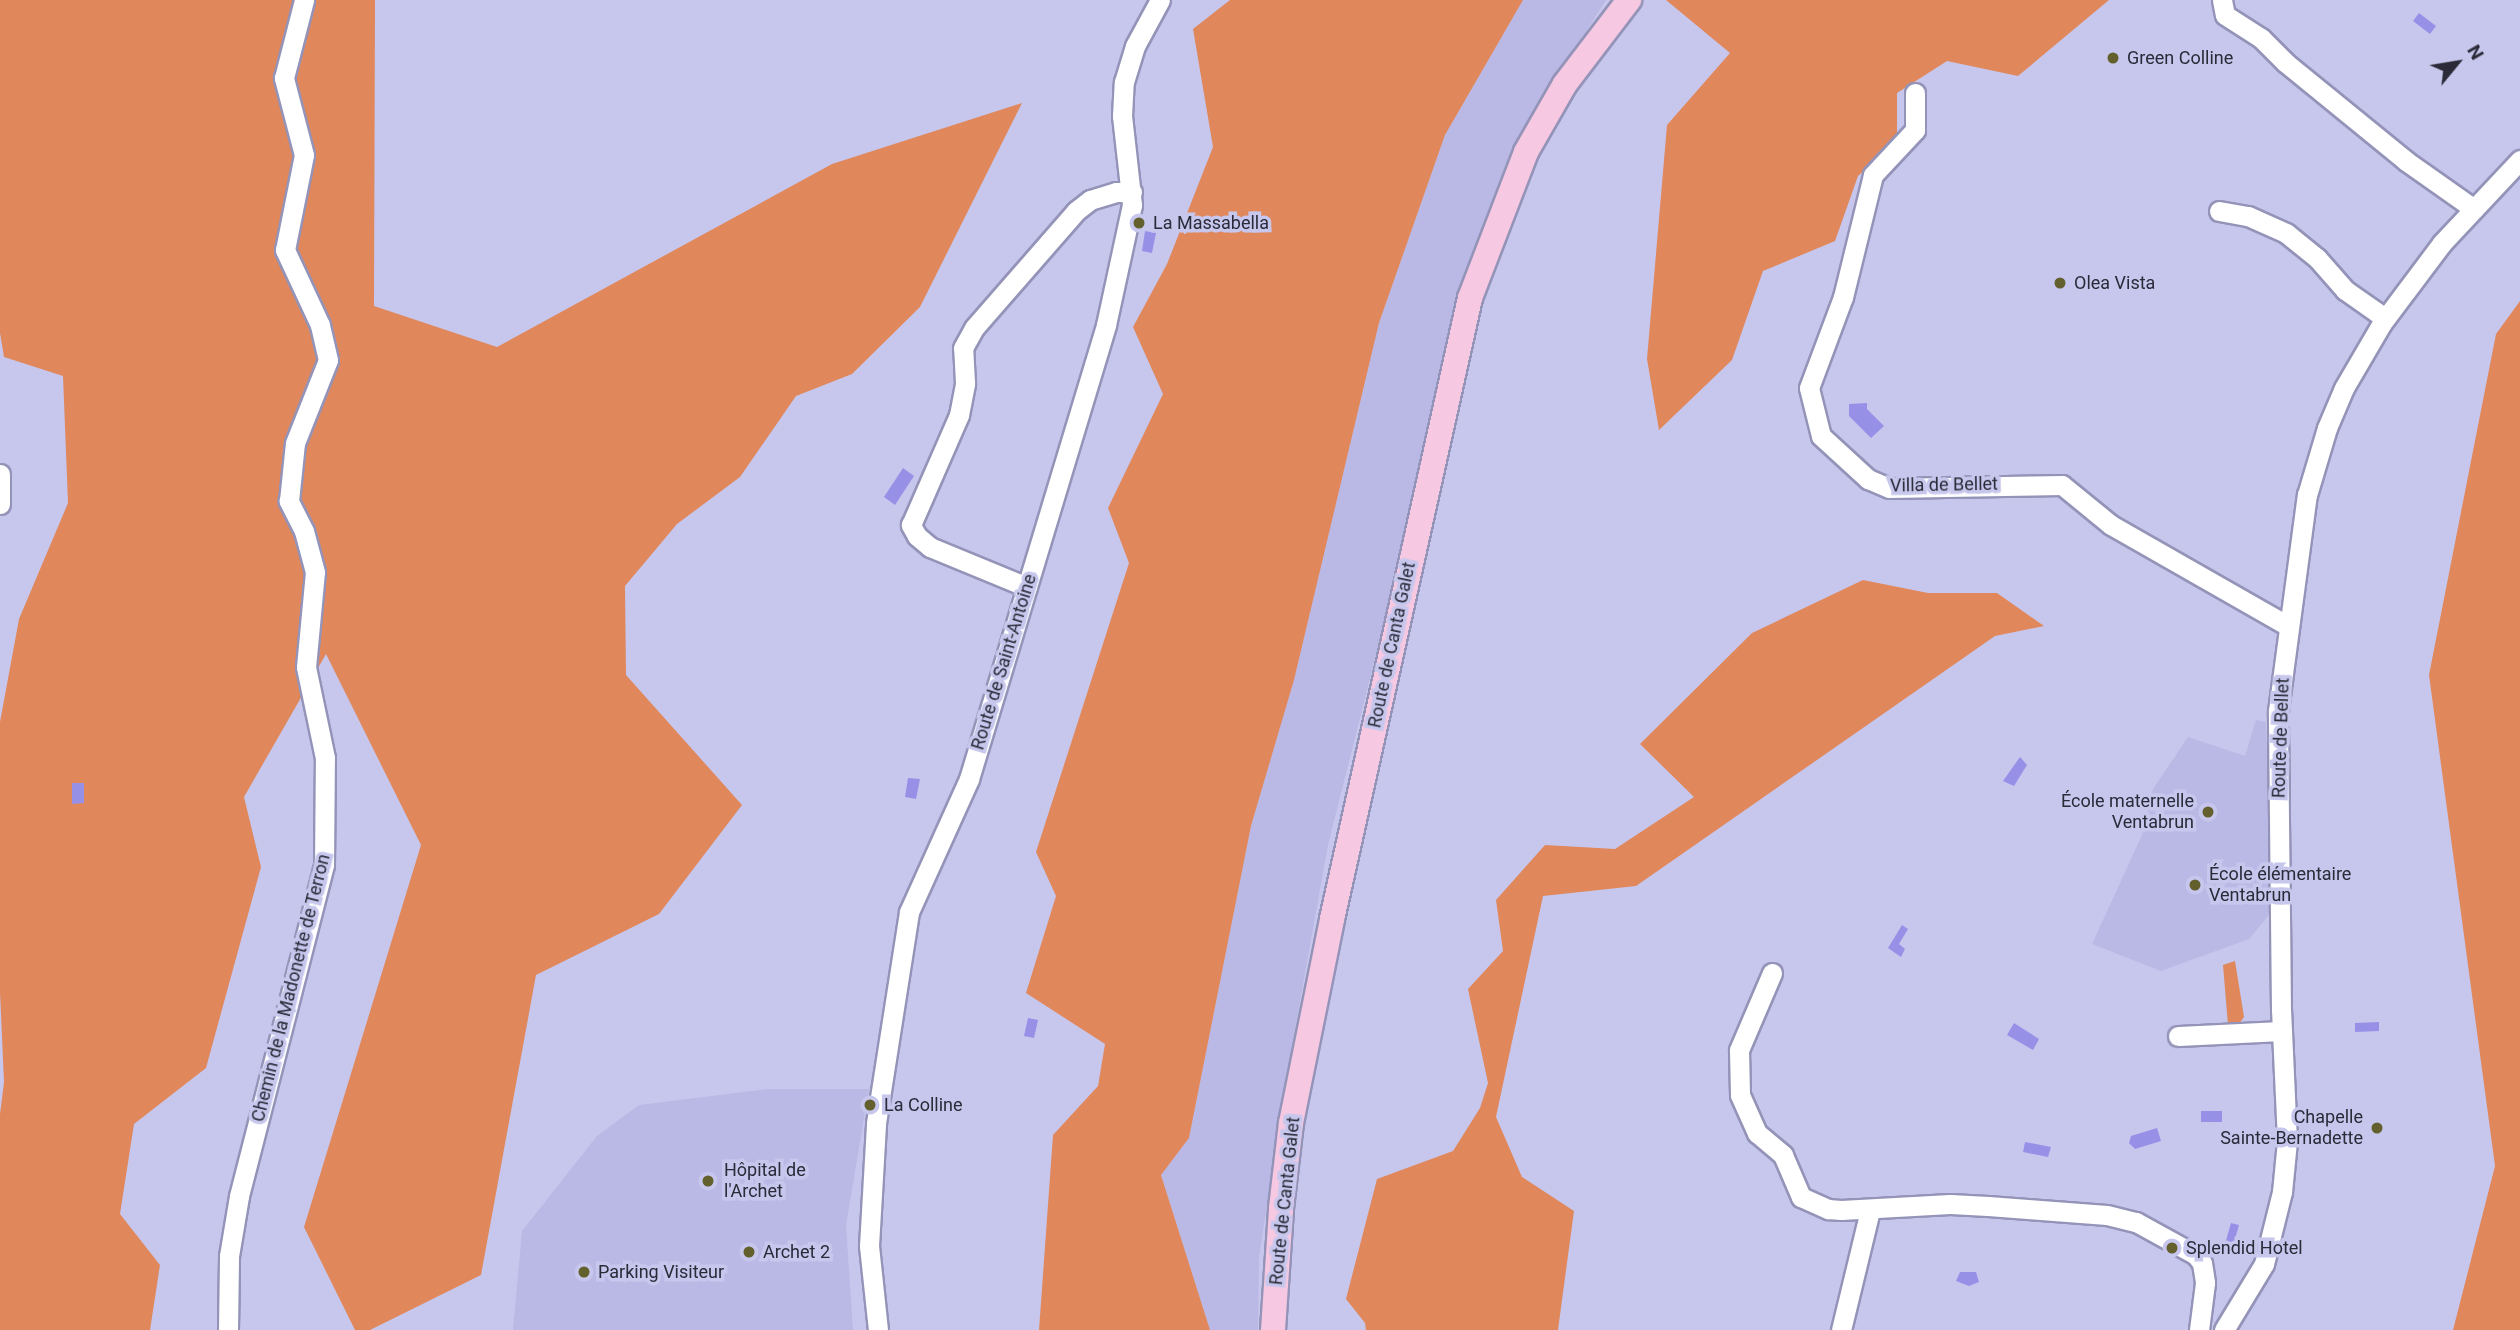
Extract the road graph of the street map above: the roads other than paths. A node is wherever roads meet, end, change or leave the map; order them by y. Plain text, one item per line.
1 (304, 0) edge
2 (1160, 0) edge
3 (1629, 0) edge
4 (2222, 0) edge
5 (1915, 93) dead end
6 (2520, 160) edge
7 (1132, 192) junction
8 (2474, 209) junction
9 (2219, 211) dead end
10 (2385, 318) junction
11 (0, 474) edge
12 (0, 505) edge
13 (1027, 587) junction
14 (2288, 626) junction
15 (1772, 973) dead end
16 (2282, 1031) junction
17 (2178, 1036) dead end
18 (1870, 1210) junction
19 (228, 1330) edge
20 (878, 1330) edge
21 (1273, 1330) edge
22 (1841, 1330) edge
23 (2199, 1330) edge
24 (2224, 1330) edge

1 - 19 street, Chemin de la Madonette de Terron
2 - 7 street, Route de Saint-Antoine
3 - 21 main road, Route de Canta Galet
4 - 8 street
5 - 14 street, Villa de Bellet
6 - 8 street, Route de Bellet
7 - 13 street, Route de Saint-Antoine
7 - 13 street
8 - 10 street, Route de Bellet
9 - 10 street
10 - 14 street, Route de Bellet
11 - 12 street
13 - 20 street, Route de Saint-Antoine
14 - 16 street, Route de Bellet
15 - 18 street
16 - 17 street
16 - 24 street, Route de Bellet
18 - 22 street
18 - 23 street

